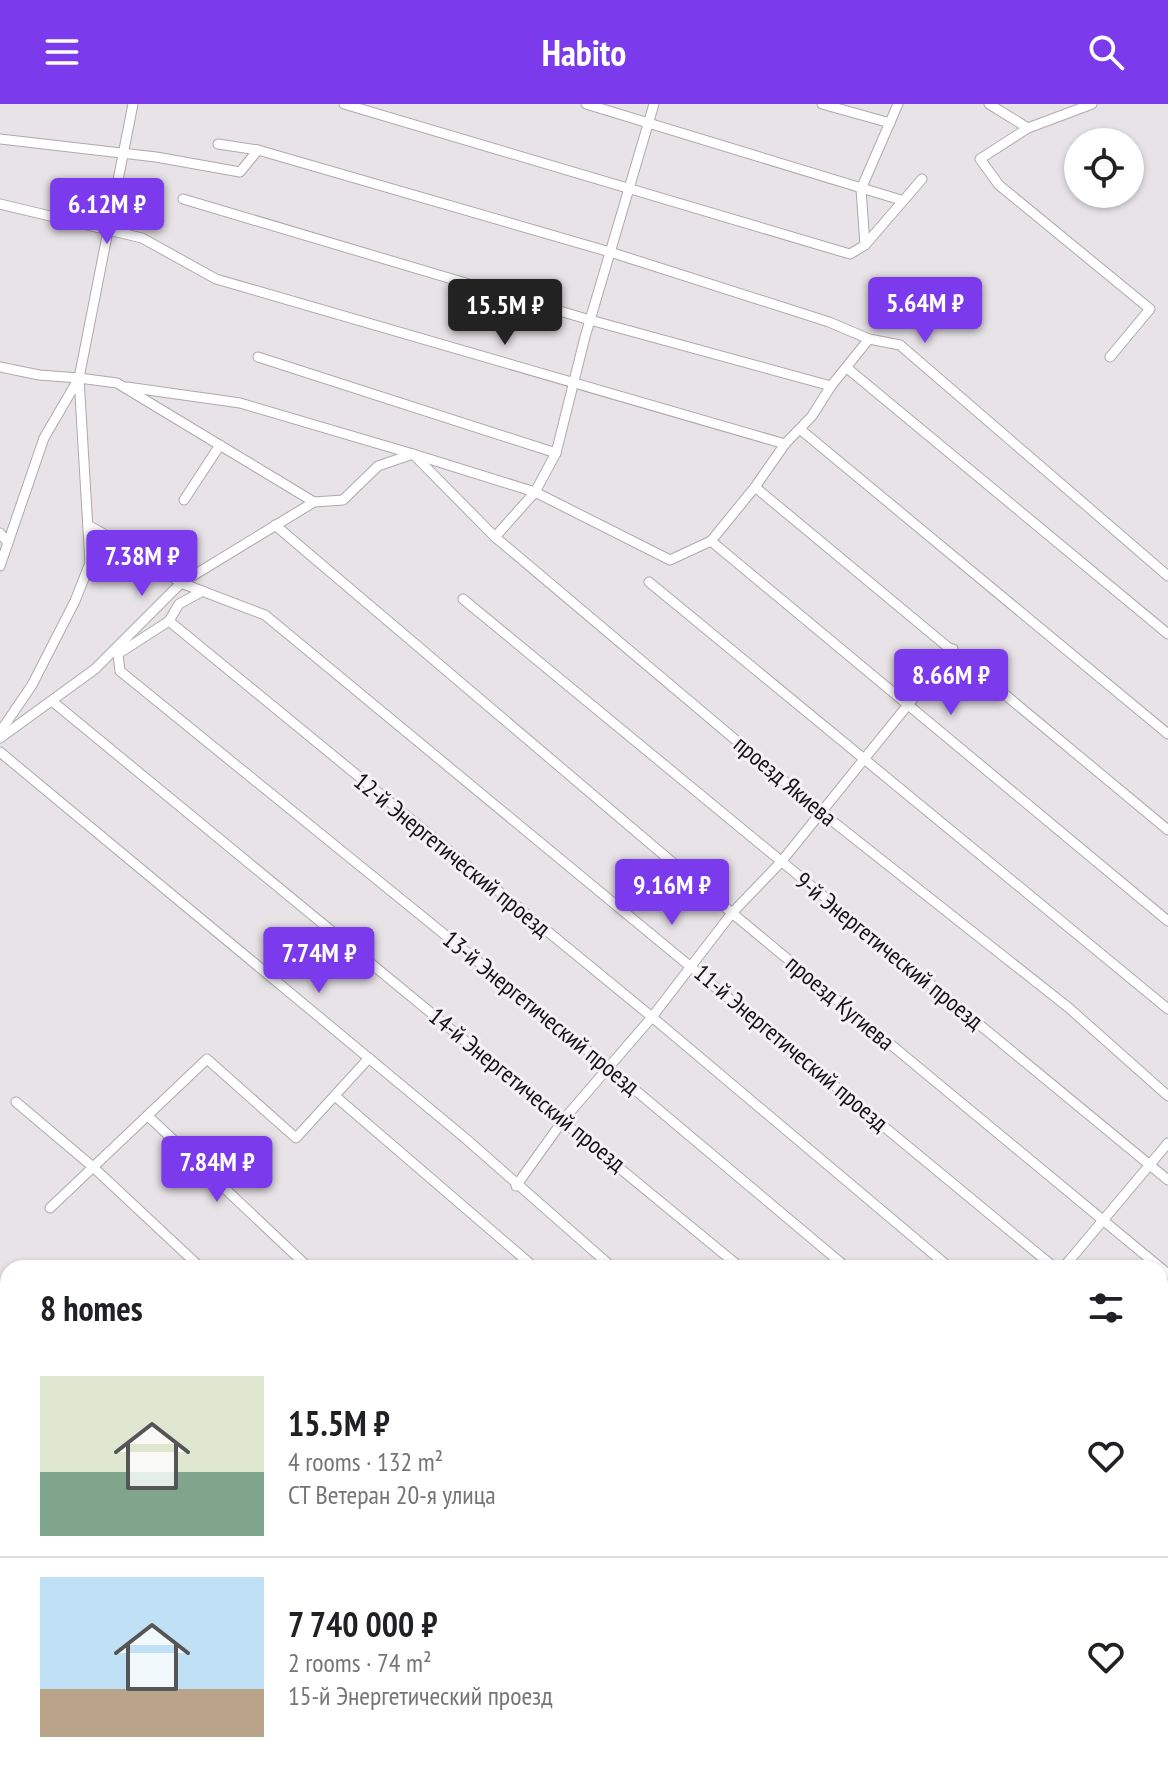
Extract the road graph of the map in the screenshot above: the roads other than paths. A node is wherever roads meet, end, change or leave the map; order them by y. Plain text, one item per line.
1 (133, 104) edge
2 (344, 104) edge
3 (586, 104) edge
4 (654, 104) edge
5 (822, 104) edge
6 (898, 104) edge
7 (989, 104) edge
8 (1092, 104) edge
9 (649, 123) junction
10 (890, 123) junction
11 (1028, 128) junction
12 (0, 139) edge
13 (218, 144) dead end
14 (258, 150) junction
15 (123, 153) junction
16 (922, 179) dead end
17 (861, 189) junction
18 (629, 190) junction
19 (183, 199) dead end
20 (901, 200) junction
21 (0, 204) edge
22 (108, 230) junction
23 (865, 245) junction
24 (610, 252) junction
25 (590, 320) junction
26 (869, 339) junction
27 (258, 357) dead end
28 (1110, 357) dead end
29 (0, 367) edge
30 (847, 368) junction
31 (79, 378) junction
32 (573, 384) junction
33 (831, 386) junction
34 (123, 387) junction
35 (801, 430) junction
36 (785, 444) junction
37 (220, 445) junction
38 (556, 453) junction
39 (413, 454) junction
40 (755, 487) junction
41 (535, 492) junction
42 (184, 500) dead end
43 (314, 502) junction
44 (88, 525) junction
45 (275, 525) junction
46 (0, 533) edge
47 (495, 537) junction
48 (711, 541) junction
49 (8, 543) junction
50 (0, 566) edge
51 (1168, 576) edge
52 (649, 582) dead end
53 (181, 583) junction
54 (203, 591) junction
55 (463, 599) dead end
56 (171, 624) junction
57 (1168, 634) edge
58 (953, 649) junction
59 (118, 654) junction
60 (95, 669) junction
61 (52, 701) junction
62 (910, 704) junction
63 (0, 732) edge
64 (1168, 734) edge
65 (0, 738) edge
66 (0, 752) edge
67 (864, 759) junction
68 (821, 812) junction
69 (1168, 830) edge
70 (781, 862) junction
71 (732, 913) junction
72 (1168, 921) edge
73 (693, 966) junction
74 (1168, 1009) edge
75 (652, 1017) junction
76 (369, 1058) junction
77 (609, 1068) junction
78 (1168, 1094) edge
79 (335, 1096) junction
80 (16, 1102) dead end
81 (148, 1116) junction
82 (564, 1119) junction
83 (1168, 1143) edge
84 (1151, 1166) junction
85 (93, 1167) junction
86 (1168, 1180) edge
87 (516, 1186) junction
88 (50, 1208) dead end
89 (1104, 1220) junction
90 (192, 1260) edge
91 (301, 1260) edge
92 (526, 1260) edge
93 (604, 1260) edge
94 (731, 1260) edge
95 (837, 1260) edge
96 (941, 1260) edge
97 (1045, 1260) edge
98 (1070, 1260) edge
99 (1151, 1260) edge

1 - 15 street
2 - 18 street
3 - 9 street
4 - 9 street
5 - 10 street
6 - 10 street
7 - 11 street
8 - 11 street
9 - 17 street
9 - 18 street
10 - 17 street
11 - 28 street
12 - 15 street
13 - 14 street
14 - 15 street
14 - 24 street
15 - 22 street
16 - 20 street
17 - 20 street
17 - 23 street
18 - 23 street
18 - 24 street
19 - 25 street
20 - 23 street
21 - 22 street
22 - 31 street
22 - 32 street
24 - 25 street
24 - 26 street
25 - 32 street
25 - 33 street
26 - 30 street
26 - 51 street
27 - 38 street
29 - 31 street
30 - 33 street
30 - 57 street
31 - 34 street
31 - 44 street
31 - 49 street
32 - 36 street
32 - 38 street
33 - 35 street
34 - 37 street
34 - 39 street
35 - 36 street
35 - 64 street
36 - 40 street
37 - 42 street
37 - 43 street
38 - 41 street
39 - 41 street
39 - 43 street
39 - 47 street, проезд Якиева
40 - 48 street
40 - 58 street
41 - 47 street
41 - 48 street
43 - 45 street
44 - 53 street, 11-й Энергетический проезд
44 - 63 street
45 - 53 street
45 - 71 street, проезд Кугиева
46 - 49 street
47 - 68 street, проезд Якиева
48 - 62 street
49 - 50 street
52 - 67 street
53 - 54 street, 11-й Энергетический проезд
53 - 60 street
54 - 56 street
54 - 73 street, 11-й Энергетический проезд
55 - 70 street, 9-й Энергетический проезд
56 - 59 street
56 - 75 street, 12-й Энергетический проезд
58 - 62 street
58 - 69 street
59 - 60 street
59 - 77 street, 13-й Энергетический проезд
60 - 61 street
61 - 65 street
61 - 82 street, 14-й Энергетический проезд
62 - 67 street
62 - 72 street
66 - 76 street
67 - 68 street
67 - 74 street
68 - 70 street
68 - 78 street, проезд Якиева
70 - 71 street
70 - 84 street, 9-й Энергетический проезд
71 - 73 street
71 - 89 street, проезд Кугиева
73 - 75 street
73 - 97 street, 11-й Энергетический проезд
75 - 77 street
75 - 96 street, 12-й Энергетический проезд
76 - 79 street
76 - 87 street
77 - 82 street
77 - 95 street, 13-й Энергетический проезд
79 - 81 street
79 - 92 street
80 - 85 street
81 - 85 street
81 - 91 street
82 - 87 street
82 - 94 street, 14-й Энергетический проезд
83 - 84 street
84 - 86 street, 9-й Энергетический проезд
84 - 89 street
85 - 88 street
85 - 90 street
87 - 93 street
89 - 98 street
89 - 99 street, проезд Кугиева

